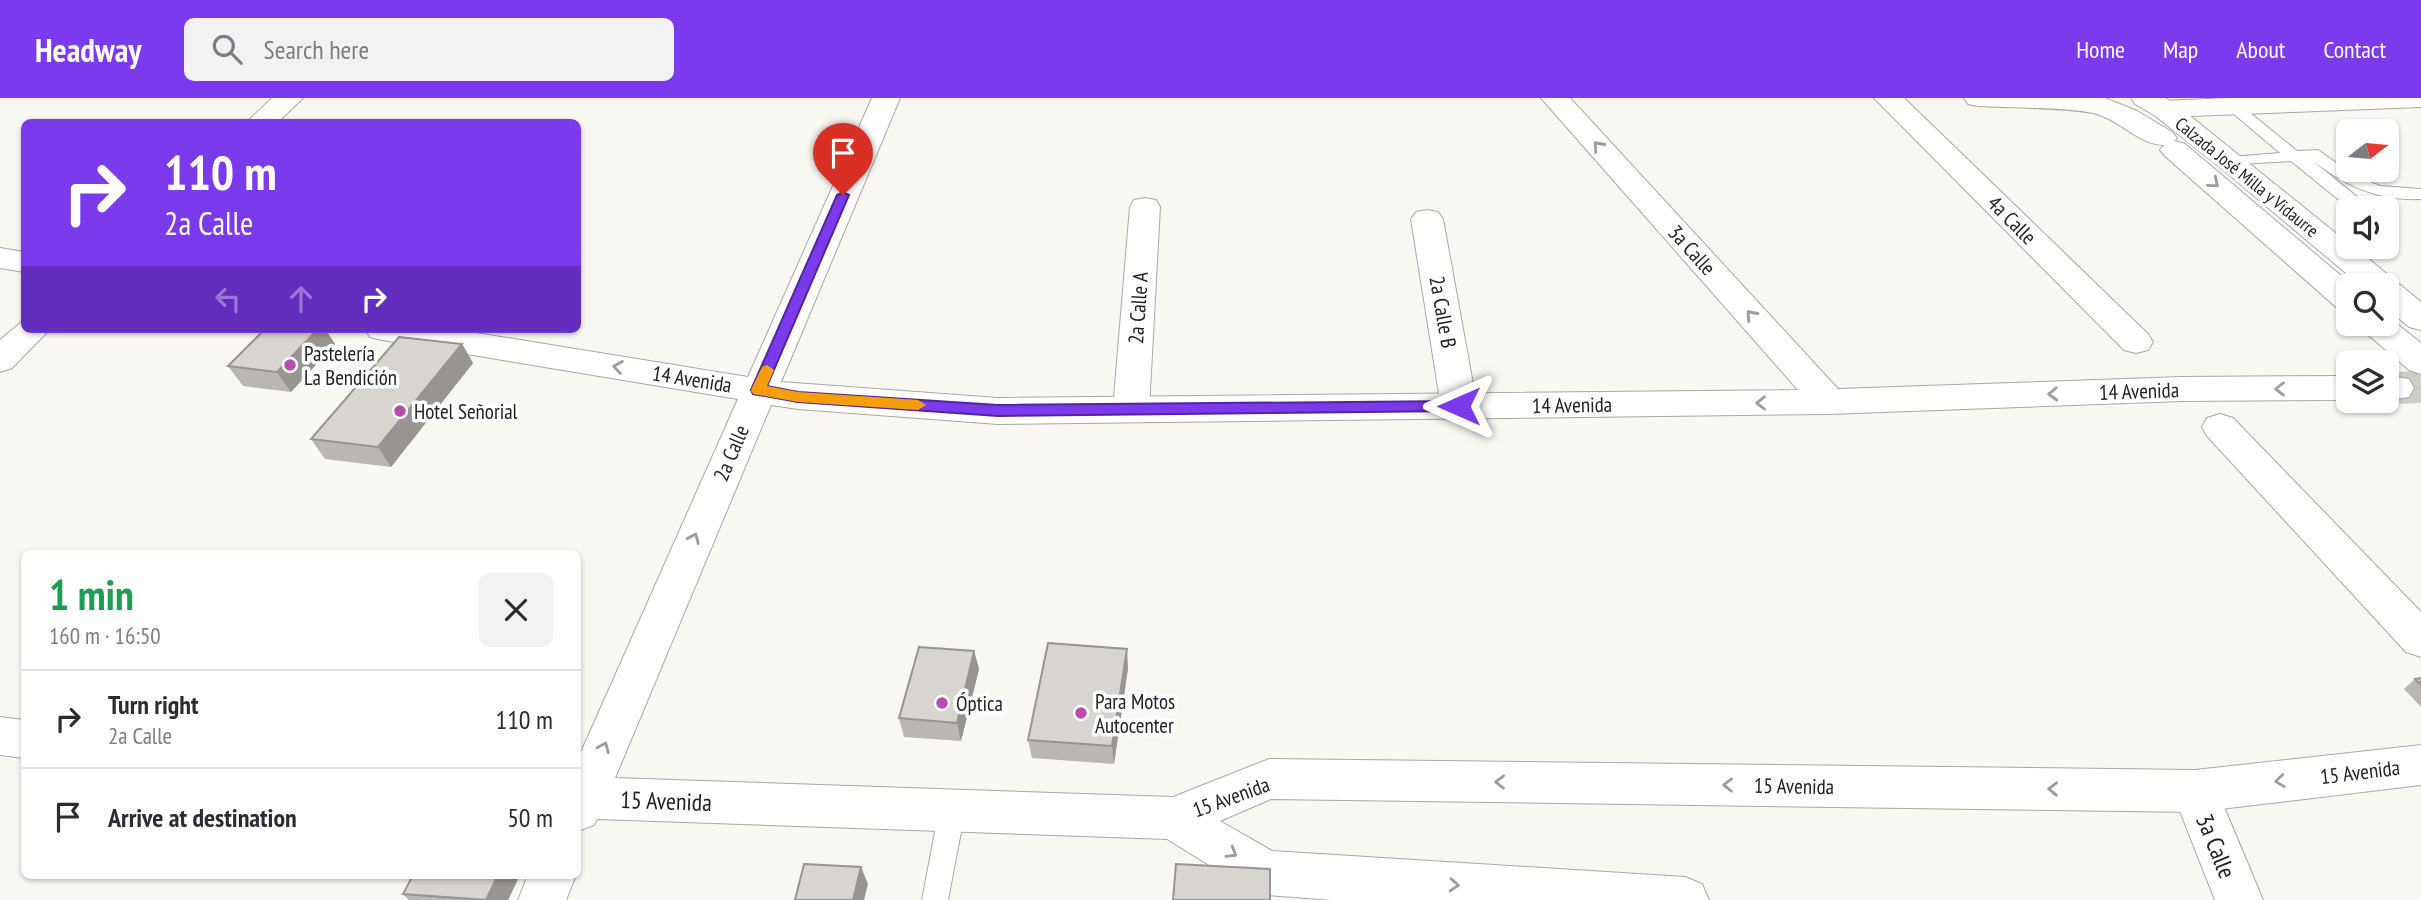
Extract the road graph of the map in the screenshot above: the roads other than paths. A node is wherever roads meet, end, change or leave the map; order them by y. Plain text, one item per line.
1 (289, 98) edge
2 (886, 98) edge
3 (1555, 98) edge
4 (1888, 98) edge
5 (1978, 98) edge
6 (2127, 98) edge
7 (2416, 103) edge
8 (2233, 106) junction
9 (2162, 111) edge
10 (264, 119) edge
11 (2294, 156) junction
12 (2231, 162) junction
13 (2421, 194) edge
14 (2345, 196) edge
15 (1145, 207) dead end
16 (1427, 219) dead end
17 (0, 258) edge
18 (21, 262) edge
19 (2365, 273) edge
20 (2336, 287) edge
21 (2399, 301) edge
22 (2421, 319) edge
23 (29, 333) edge
24 (407, 333) edge
25 (2391, 336) edge
26 (2136, 342) dead end
27 (0, 360) edge
28 (2421, 362) tunnel mouth
29 (2336, 388) edge
30 (758, 390) junction
31 (1829, 402) junction
32 (1459, 406) junction
33 (1131, 409) junction
34 (2220, 427) dead end
35 (2421, 640) edge
36 (0, 736) edge
37 (21, 739) edge
38 (2421, 765) edge
39 (2194, 791) junction
40 (581, 797) edge
41 (581, 802) edge
42 (952, 811) junction
43 (1174, 818) junction
44 (550, 879) edge
45 (542, 900) edge
46 (935, 900) edge
47 (1685, 900) edge
48 (2239, 900) edge

1 - 10 main road
2 - 30 main road, 2a Calle
31 -> 3 main road, 3a Calle
4 - 26 main road, 4a Calle
5 - 9 main road
6 - 9 main road, Calzada José Milla y Vidaurre
7 - 8 main road
8 - 9 main road
8 - 11 lane
9 - 12 main road, Calzada José Milla y Vidaurre
9 -> 20 main road, Calzada José Milla y Vidaurre
11 - 12 lane
11 - 13 lane
11 - 14 lane
12 - 19 main road, Calzada José Milla y Vidaurre
15 - 33 main road, 2a Calle A
16 - 32 main road, 2a Calle B
17 - 18 main road
21 - 22 main road
23 - 27 main road
30 -> 24 main road, 14 Avenida
25 - 28 main road
29 -> 31 main road, 14 Avenida
30 - 33 main road, 14 Avenida
40 -> 30 main road, 2a Calle
31 -> 32 main road, 14 Avenida
32 - 33 main road, 14 Avenida
34 - 35 main road
36 - 37 main road
38 -> 39 main road, 15 Avenida
39 -> 43 main road, 15 Avenida
39 - 48 main road, 3a Calle
41 - 42 main road, 15 Avenida
42 - 43 main road, 15 Avenida
42 - 46 lane
43 -> 47 main road, 15 Avenida
44 - 45 main road

